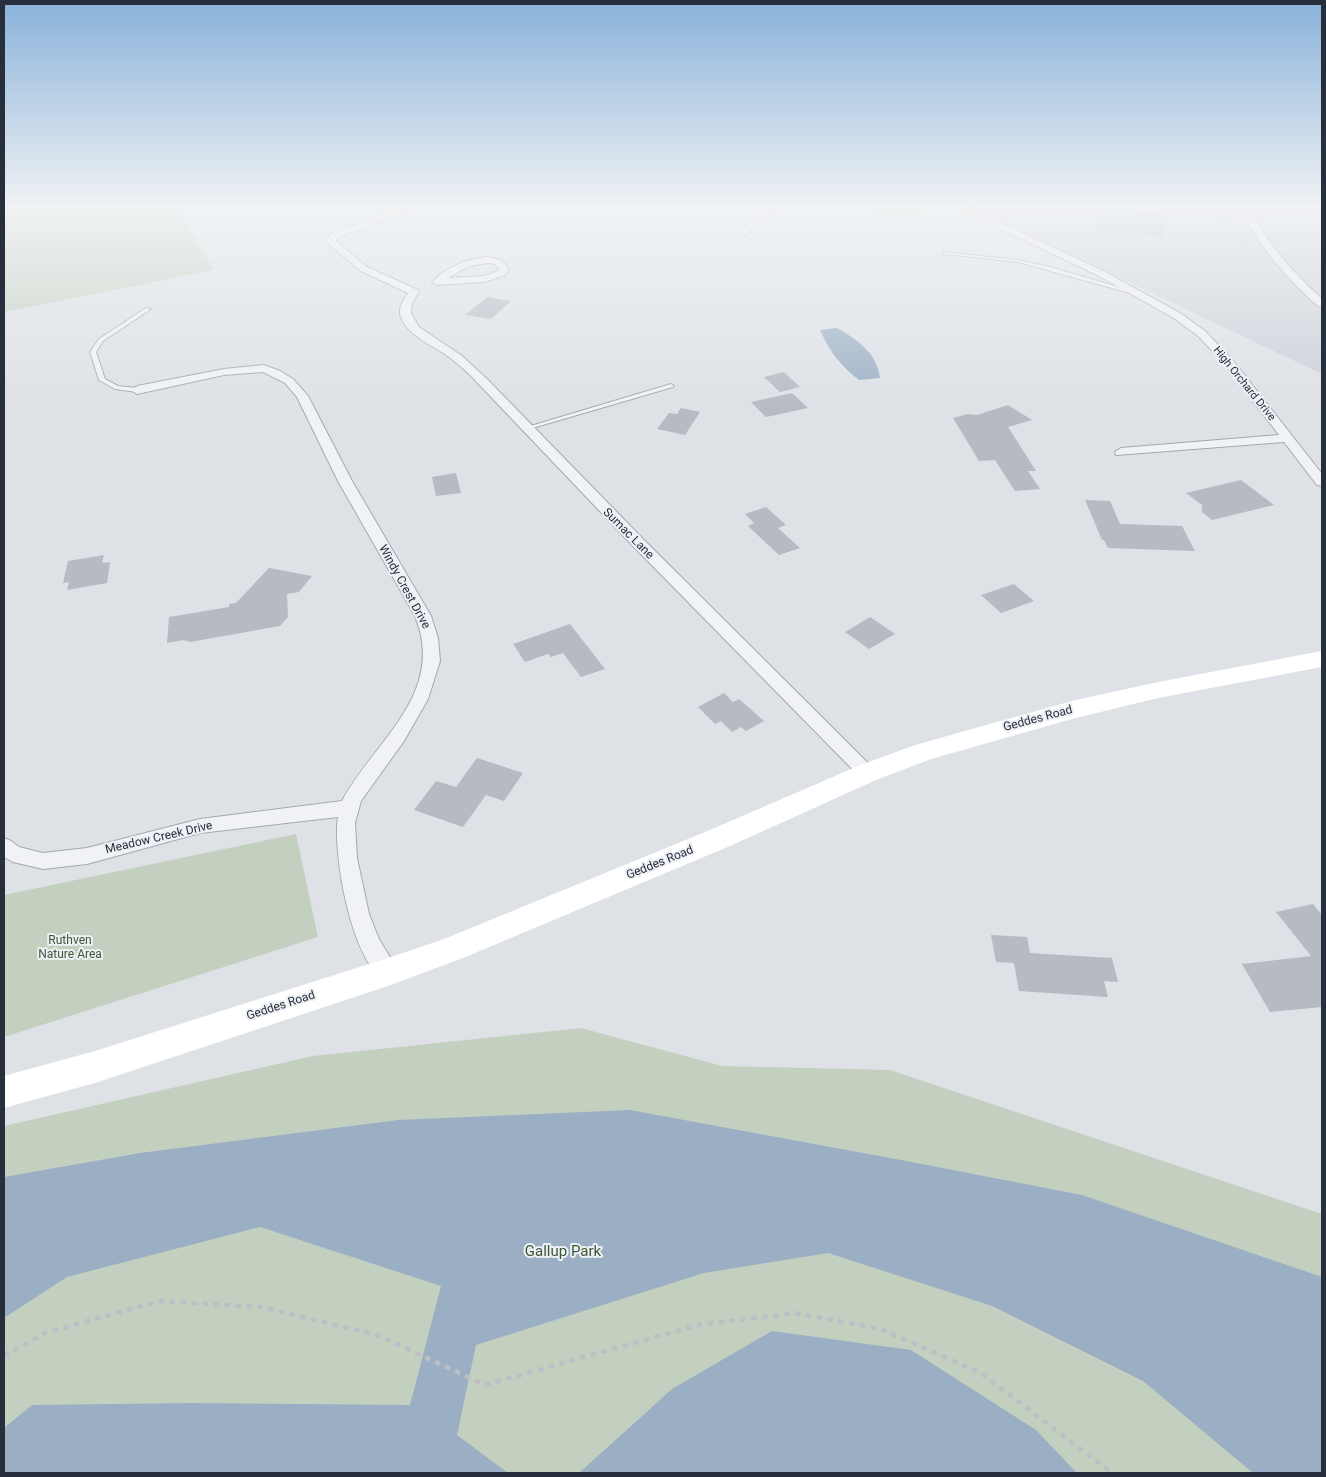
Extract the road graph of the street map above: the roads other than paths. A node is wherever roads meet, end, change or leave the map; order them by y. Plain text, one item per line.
1 (381, 274) edge
2 (445, 274) edge
3 (499, 274) edge
4 (1069, 274) edge
5 (1102, 274) edge
6 (1289, 274) edge
7 (425, 287) junction
8 (1132, 292) junction
9 (1322, 304) edge
10 (148, 309) dead end
11 (671, 386) dead end
12 (137, 390) joint
13 (527, 428) junction
14 (1288, 438) junction
15 (1121, 452) dead end
16 (1322, 482) edge
17 (1322, 659) edge
18 (867, 773) junction
19 (348, 808) junction
20 (4, 846) edge
21 (388, 972) junction
22 (4, 1092) edge

1 - 7 street
2 - 7 street
3 - 7 street
4 - 8 lane, High Orchard Drive
5 - 8 street
6 - 9 street
7 - 13 street, Sumac Lane
8 - 14 street, High Orchard Drive
10 - 12 lane
11 - 13 lane
12 - 19 street, Windy Crest Drive
13 - 18 street, Sumac Lane
14 - 15 street, High Orchard Drive
14 - 16 street, High Orchard Drive
17 - 18 main road, Geddes Road
18 - 21 main road, Geddes Road
19 - 20 street, Meadow Creek Drive
19 - 21 street, Windy Crest Drive
21 - 22 main road, Geddes Road

